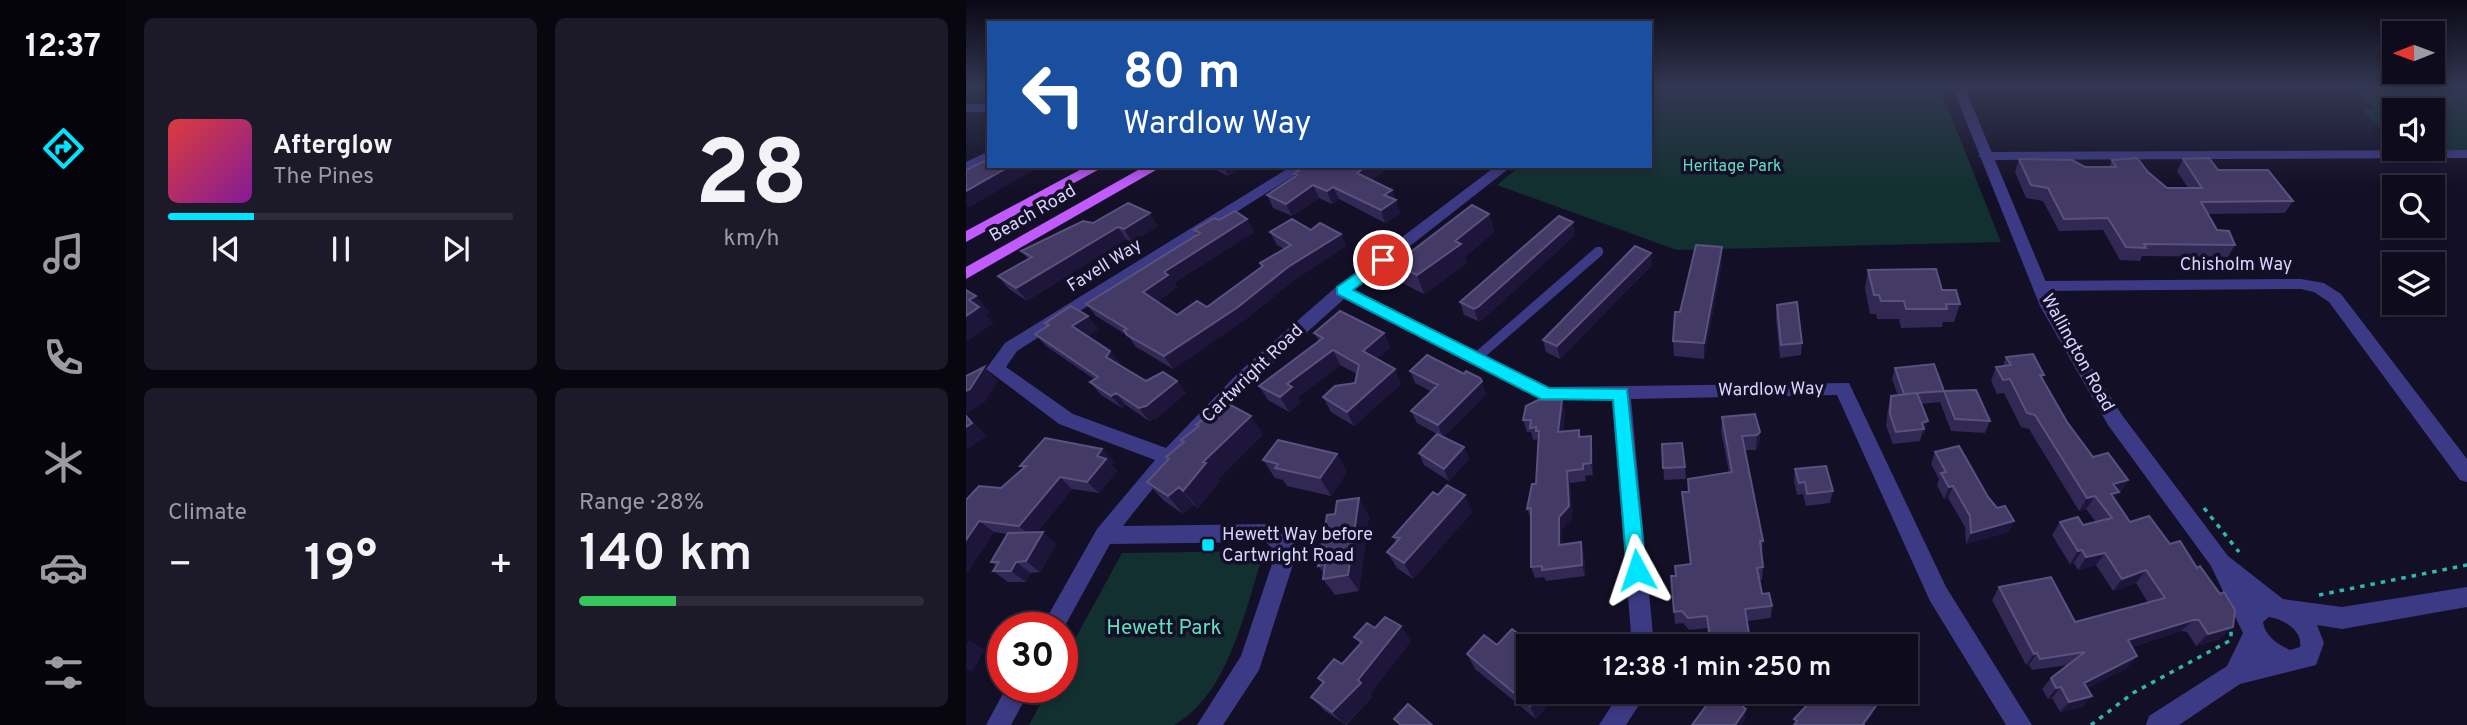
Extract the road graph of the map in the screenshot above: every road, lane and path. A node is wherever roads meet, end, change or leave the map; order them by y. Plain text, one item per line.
1 (1971, 120) edge
2 (2467, 154) edge
3 (987, 156) edge
4 (1985, 156) junction
5 (966, 166) edge
6 (1093, 168) edge
7 (1152, 168) edge
8 (1299, 168) edge
9 (1501, 168) edge
10 (966, 237) edge
11 (1599, 251) dead end
12 (966, 274) edge
13 (2040, 286) junction
14 (1342, 290) junction
15 (1475, 359) junction
16 (1621, 393) junction
17 (1169, 457) junction
18 (2467, 474) edge
19 (1104, 534) junction
20 (2219, 559) junction
21 (2467, 565) edge
22 (2467, 597) edge
23 (2307, 600) dead end
24 (2280, 608) junction
25 (1061, 612) edge
26 (2342, 618) junction
27 (2253, 630) junction
28 (1642, 634) edge
29 (2313, 643) junction
30 (2290, 661) junction
31 (2235, 674) junction
32 (1010, 703) edge
33 (1626, 704) edge
34 (998, 725) edge
35 (1209, 725) edge
36 (1611, 725) edge
37 (2020, 725) edge
38 (2158, 725) edge

1 - 4 street, Wallington Road
2 - 4 street
3 - 5 street
4 - 13 street, Wallington Road
6 - 10 main road, Beach Road
7 - 12 main road, Beach Road
8 - 17 street, Favell Way
9 - 14 street, Cartwright Road
11 - 15 lane
13 - 18 street, Chisholm Way
13 - 20 street, Wallington Road
14 - 15 street, Wardlow Way
14 - 17 street, Cartwright Road
15 - 16 street, Wardlow Way
16 - 28 street
16 - 37 street, Wardlow Way
17 - 19 street, Cartwright Road
19 - 25 street, Cartwright Road
19 - 35 street
20 - 24 street, Wallington Road
20 - 27 street, Wallington Road
21 - 23 path
22 - 26 street
24 - 26 street
24 - 27 street
24 - 29 street
26 - 29 street
27 - 30 street
27 - 31 street
29 - 30 street
30 - 31 street
31 - 38 street
32 - 34 street
33 - 36 street

